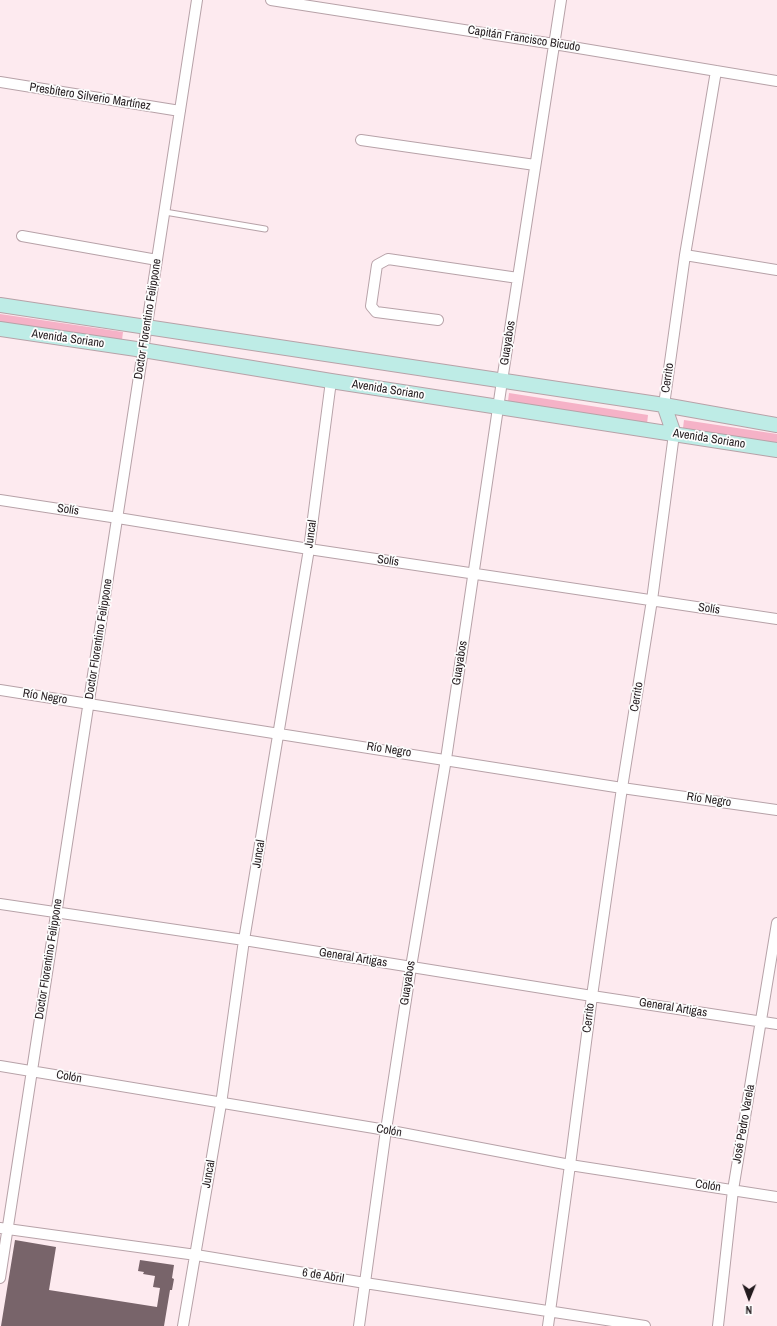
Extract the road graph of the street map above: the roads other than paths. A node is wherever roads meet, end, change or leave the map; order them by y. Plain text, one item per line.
1 (198, 0) edge
2 (271, 0) edge
3 (561, 0) edge
4 (554, 44) junction
5 (716, 71) junction
6 (777, 81) edge
7 (0, 82) edge
8 (180, 111) junction
9 (361, 140) dead end
10 (535, 165) junction
11 (165, 212) junction
12 (265, 229) dead end
13 (22, 236) dead end
14 (685, 255) junction
15 (157, 260) junction
16 (777, 270) edge
17 (518, 278) junction
18 (0, 305) edge
19 (438, 320) dead end
20 (147, 326) junction
21 (0, 329) edge
22 (143, 350) junction
23 (331, 381) junction
24 (502, 381) junction
25 (664, 405) junction
26 (498, 407) junction
27 (777, 425) edge
28 (674, 434) junction
29 (777, 450) edge
30 (0, 500) edge
31 (118, 518) junction
32 (309, 549) junction
33 (474, 573) junction
34 (652, 600) junction
35 (777, 619) edge
36 (0, 690) edge
37 (89, 704) junction
38 (278, 733) junction
39 (446, 759) junction
40 (622, 788) junction
41 (777, 810) edge
42 (0, 904) edge
43 (56, 912) junction
44 (777, 923) edge
45 (244, 940) junction
46 (411, 967) junction
47 (592, 996) junction
48 (761, 1022) junction
49 (777, 1024) edge
50 (0, 1066) edge
51 (32, 1071) junction
52 (221, 1104) junction
53 (386, 1130) junction
54 (570, 1165) junction
55 (733, 1190) junction
56 (777, 1197) edge
57 (4, 1229) edge
58 (196, 1255) junction
59 (0, 1278) edge
60 (365, 1283) junction
61 (549, 1312) junction
62 (184, 1326) edge
63 (359, 1326) edge
64 (548, 1326) edge
65 (645, 1326) edge
66 (718, 1326) edge

1 - 8 street, Doctor Florentino Felippone
2 - 4 street, Capitán Francisco Bicudo
3 - 4 street, Guayabos
4 - 5 street, Capitán Francisco Bicudo
4 - 10 street, Guayabos
5 - 6 street, Capitán Francisco Bicudo
5 - 14 street, Cerrito
7 - 8 street, Presbítero Silverio Martínez
8 - 11 street, Doctor Florentino Felippone
9 - 10 street
10 - 17 street, Guayabos
11 - 12 lane
11 - 15 street, Doctor Florentino Felippone
13 - 15 street
14 - 16 street
14 - 25 street, Cerrito
15 - 20 street, Doctor Florentino Felippone
17 - 19 street
17 - 24 street, Guayabos
18 - 20 street, Avenida Soriano
20 - 22 street, Doctor Florentino Felippone
20 - 24 street, Avenida Soriano
21 - 22 street, Avenida Soriano
22 - 23 street, Avenida Soriano
22 - 31 street, Doctor Florentino Felippone
23 - 26 street, Avenida Soriano
23 - 32 street, Juncal
24 - 25 street, Avenida Soriano
24 - 26 street, Guayabos
25 - 27 street, Avenida Soriano
25 - 28 street, Cerrito
26 - 28 street, Avenida Soriano
26 - 33 street, Guayabos
28 - 29 street, Avenida Soriano
28 - 34 street, Cerrito
30 - 31 street, Solís
31 - 32 street, Solís
31 - 37 street, Doctor Florentino Felippone
32 - 33 street, Solís
32 - 38 street, Juncal
33 - 34 street, Solís
33 - 39 street, Guayabos
34 - 35 street, Solís
34 - 40 street, Cerrito
36 - 37 street, Río Negro
37 - 38 street, Río Negro
37 - 43 street, Doctor Florentino Felippone
38 - 39 street, Río Negro
38 - 45 street, Juncal
39 - 40 street, Río Negro
39 - 46 street, Guayabos
40 - 41 street, Río Negro
40 - 47 street, Cerrito
42 - 43 street, General Artigas
43 - 45 street, General Artigas
43 - 51 street, Doctor Florentino Felippone
44 - 48 street, José Pedro Varela
45 - 46 street, General Artigas
45 - 52 street, Juncal
46 - 47 street, General Artigas
46 - 53 street, Guayabos
47 - 48 street, General Artigas
47 - 54 street, Cerrito
48 - 49 street, General Artigas
48 - 55 street, José Pedro Varela
50 - 51 street, Colón
51 - 52 street, Colón
51 - 57 street, Doctor Florentino Felippone
52 - 53 street, Colón
52 - 58 street, Juncal
53 - 54 street, Colón
53 - 60 street, Guayabos
54 - 55 street, Colón
54 - 61 street, Cerrito
55 - 56 street, Colón
55 - 66 street, José Pedro Varela
57 - 58 street, 6 de Abril
57 - 59 street, Doctor Florentino Felippone
58 - 60 street, 6 de Abril
58 - 62 street, Juncal
60 - 61 street, 6 de Abril
60 - 63 street, Guayabos
61 - 64 street, Cerrito
61 - 65 street, 6 de Abril

